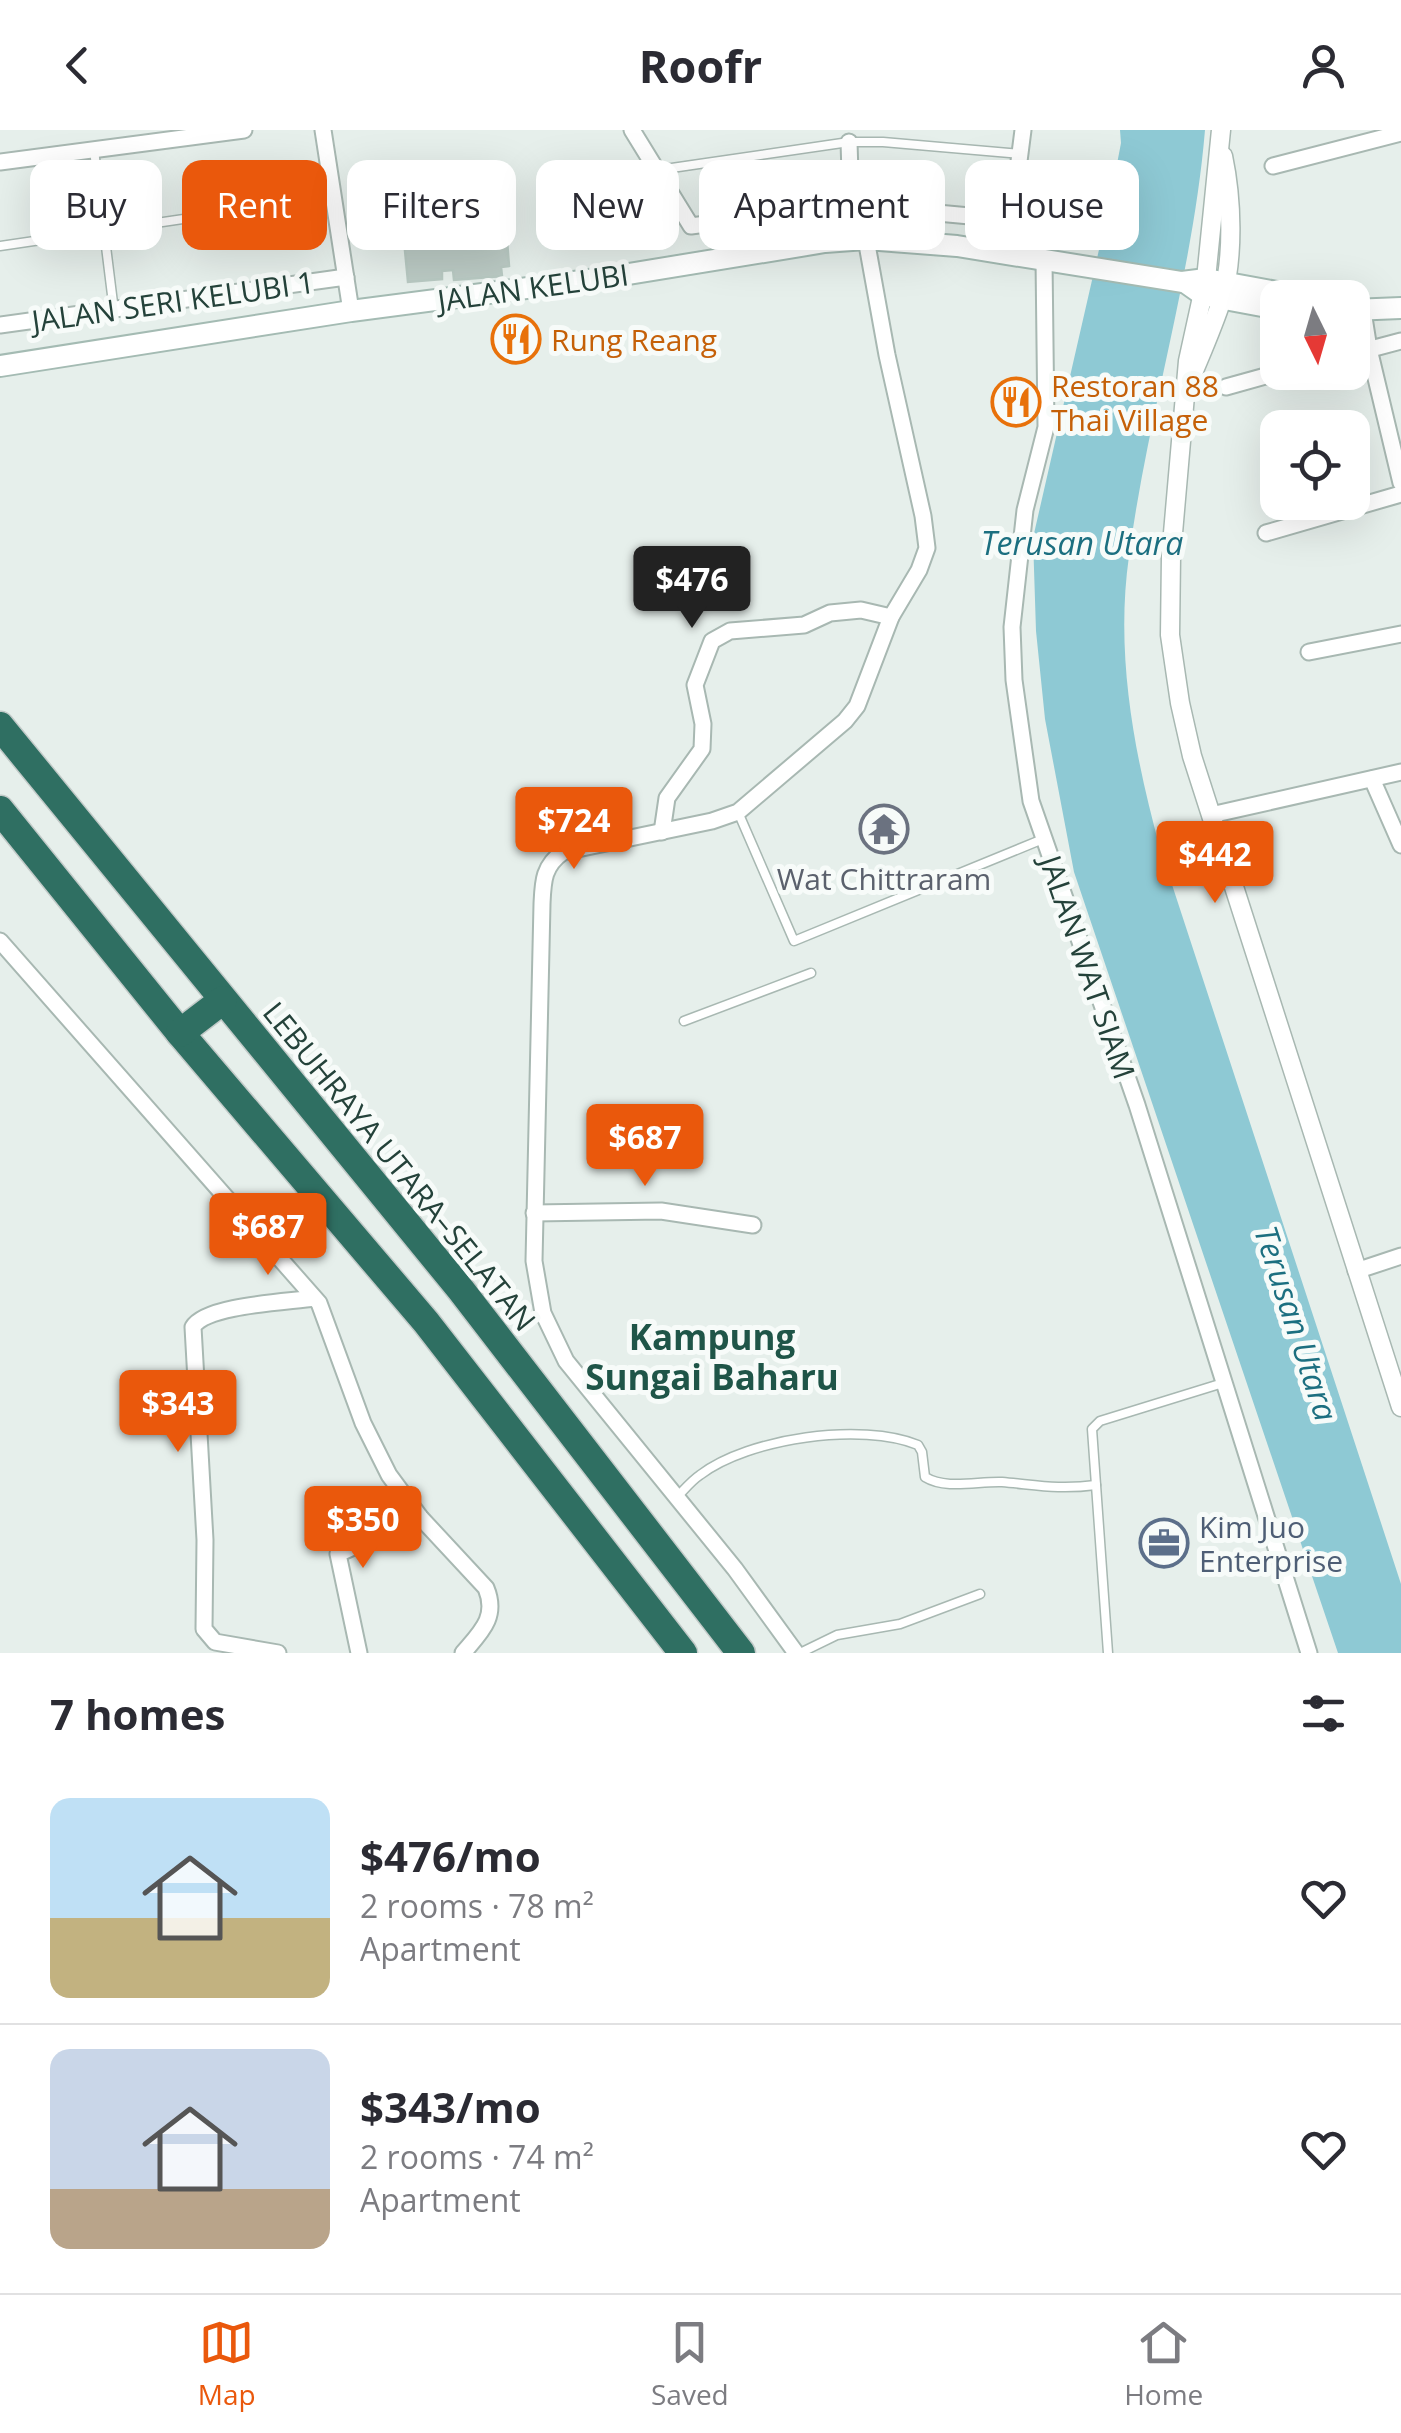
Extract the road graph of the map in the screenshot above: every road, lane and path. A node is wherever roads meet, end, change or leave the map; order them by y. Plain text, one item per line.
1 (244, 130) edge
2 (323, 130) edge
3 (632, 130) edge
4 (1023, 130) edge
5 (1401, 133) edge
6 (145, 137) edge
7 (1221, 138) edge
8 (848, 142) junction
9 (94, 150) junction
10 (1020, 154) junction
11 (95, 160) edge
12 (652, 160) edge
13 (849, 160) edge
14 (1019, 160) edge
15 (0, 162) edge
16 (1273, 166) dead end
17 (679, 167) edge
18 (333, 197) junction
19 (679, 206) edge
20 (162, 223) edge
21 (699, 225) edge
22 (30, 242) edge
23 (0, 246) edge
24 (945, 246) edge
25 (106, 250) edge
26 (776, 250) edge
27 (868, 250) edge
28 (1008, 250) edge
29 (1007, 255) junction
30 (1044, 260) junction
31 (346, 277) junction
32 (1204, 287) junction
33 (1260, 293) edge
34 (1260, 304) edge
35 (1401, 308) edge
36 (1370, 309) edge
37 (114, 311) junction
38 (351, 311) junction
39 (0, 325) edge
40 (1401, 341) edge
41 (1370, 349) edge
42 (0, 366) edge
43 (1370, 370) edge
44 (1260, 378) edge
45 (1226, 387) dead end
46 (1394, 419) edge
47 (1401, 483) edge
48 (1401, 494) edge
49 (1266, 533) dead end
50 (890, 617) junction
51 (1401, 634) edge
52 (1308, 652) dead end
53 (0, 726) edge
54 (1401, 772) edge
55 (1372, 779) junction
56 (0, 810) edge
57 (738, 812) junction
58 (1211, 815) junction
59 (662, 832) junction
60 (1043, 839) junction
61 (1401, 846) edge
62 (0, 941) edge
63 (811, 973) dead end
64 (223, 1000) junction
65 (684, 1020) dead end
66 (180, 1033) junction
67 (534, 1213) junction
68 (752, 1225) dead end
69 (1401, 1256) edge
70 (1356, 1271) junction
71 (314, 1298) junction
72 (1223, 1382) junction
73 (1401, 1407) edge
74 (1096, 1486) junction
75 (676, 1498) junction
76 (420, 1517) junction
77 (980, 1594) dead end
78 (278, 1653) edge
79 (359, 1653) edge
80 (463, 1653) edge
81 (683, 1653) edge
82 (741, 1653) edge
83 (798, 1653) edge
84 (1108, 1653) edge
85 (1309, 1653) edge

1 - 6 street
2 - 18 street
3 - 12 street
4 - 10 street
5 - 16 street
6 - 9 street
7 - 32 street
8 - 10 lane
8 - 13 street
8 - 17 lane
9 - 11 lane
9 - 15 street
10 - 14 street
18 - 20 lane
18 - 31 street
19 - 21 street
22 - 23 lane
24 - 29 main road, JALAN KELUBI
25 - 37 lane
26 - 38 main road, JALAN KELUBI
27 - 50 street
28 - 29 street
29 - 30 main road, JALAN KELUBI
30 - 32 main road, JALAN KELUBI
30 - 60 street, JALAN WAT SIAM
31 - 37 street, JALAN SERI KELUBI 1
31 - 38 street
32 - 33 main road
32 - 34 main road
32 - 58 street
35 - 36 main road
37 - 39 street, JALAN SERI KELUBI 1
38 - 42 main road, JALAN KELUBI
40 - 41 street
43 - 46 street
44 - 45 street
46 - 47 street
48 - 49 street
50 - 57 street
50 - 59 street
51 - 52 street
53 - 64 highway, LEBUHRAYA UTARA–SELATAN
54 - 55 street
55 - 58 street
55 - 61 street
56 - 66 highway
57 - 59 street
57 - 60 lane
58 - 70 street
59 - 67 street
60 - 72 street, JALAN WAT SIAM
62 - 71 street
63 - 65 lane
64 - 66 highway
64 - 82 highway, LEBUHRAYA UTARA–SELATAN
66 - 81 highway
67 - 68 street
67 - 75 street
69 - 70 street
70 - 73 street
71 - 76 street
71 - 78 street
72 - 74 lane
72 - 85 street, JALAN WAT SIAM
74 - 75 lane
74 - 84 lane
75 - 83 street
76 - 79 street
76 - 80 street
77 - 83 lane

